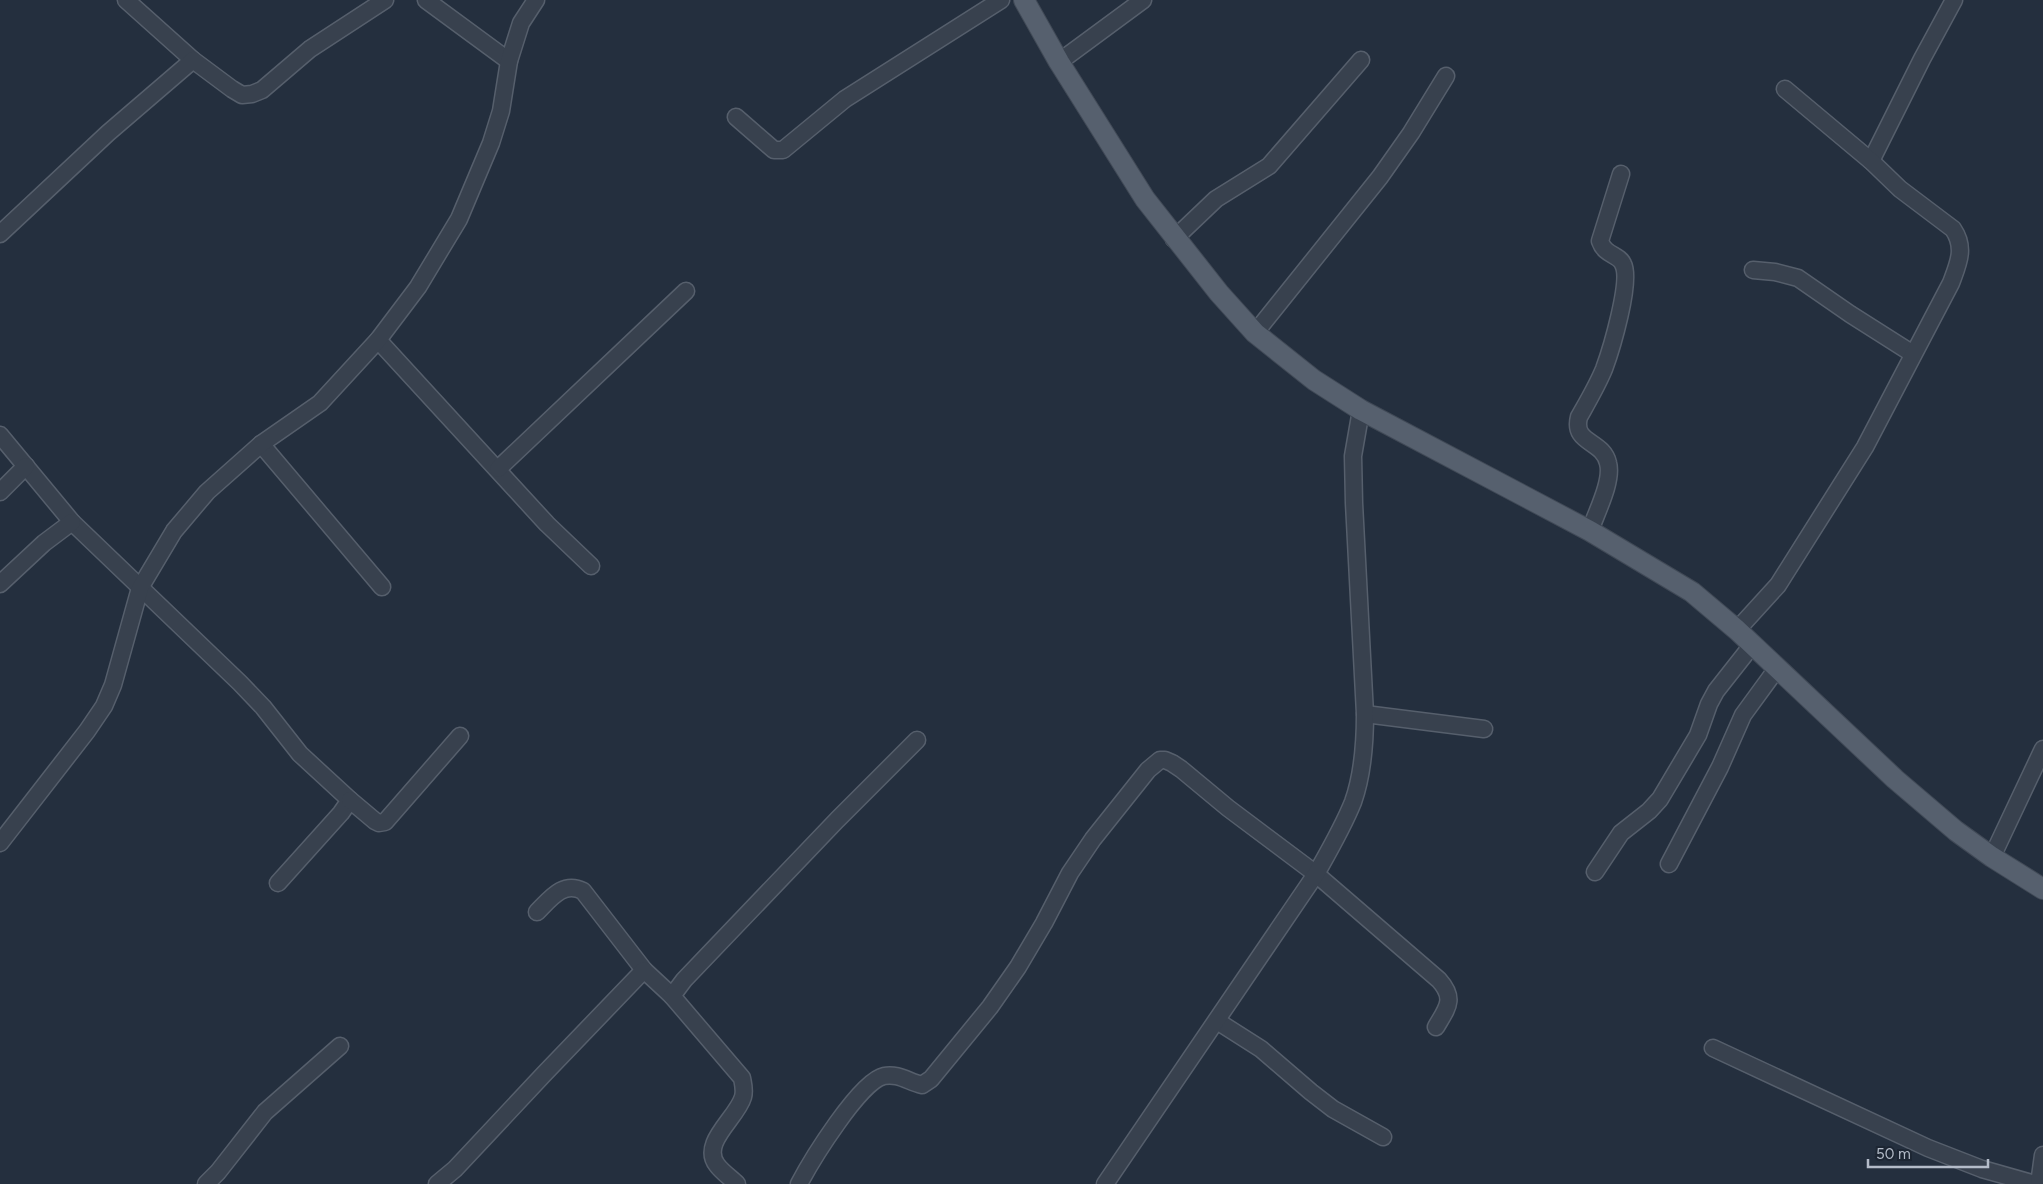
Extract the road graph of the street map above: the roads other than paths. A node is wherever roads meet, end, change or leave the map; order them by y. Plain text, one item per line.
1 (126, 0) edge
2 (385, 0) edge
3 (426, 0) edge
4 (536, 0) edge
5 (1001, 0) edge
6 (1024, 0) edge
7 (1143, 0) edge
8 (1954, 0) edge
9 (193, 60) junction
10 (1361, 60) dead end
11 (509, 61) junction
12 (1059, 62) junction
13 (1446, 76) dead end
14 (1785, 89) dead end
15 (736, 117) dead end
16 (1871, 161) junction
17 (1621, 174) dead end
18 (0, 234) edge
19 (1174, 239) junction
20 (1753, 270) dead end
21 (686, 291) dead end
22 (1256, 333) junction
23 (378, 340) junction
24 (1913, 354) junction
25 (1361, 410) junction
26 (0, 435) edge
27 (261, 444) junction
28 (26, 466) junction
29 (498, 469) junction
30 (0, 492) edge
31 (72, 522) junction
32 (1590, 531) junction
33 (591, 566) dead end
34 (0, 584) edge
35 (140, 588) junction
36 (382, 588) dead end
37 (1737, 630) junction
38 (1753, 644) junction
39 (1778, 667) junction
40 (1366, 714) junction
41 (1484, 729) dead end
42 (460, 736) dead end
43 (917, 740) dead end
44 (2043, 749) edge
45 (350, 800) junction
46 (0, 843) edge
47 (1992, 857) junction
48 (1669, 864) dead end
49 (1595, 872) dead end
50 (1316, 874) junction
51 (278, 883) dead end
52 (2043, 889) edge
53 (537, 912) dead end
54 (644, 970) junction
55 (672, 996) junction
56 (1217, 1021) junction
57 (1436, 1027) dead end
58 (340, 1046) dead end
59 (1713, 1048) dead end
60 (1382, 1137) dead end
61 (2043, 1155) edge
62 (206, 1184) edge
63 (437, 1184) edge
64 (737, 1184) edge
65 (799, 1184) edge
66 (1105, 1184) edge
67 (2035, 1184) edge
68 (2039, 1184) edge

1 - 9 street
2 - 9 street
3 - 11 street
4 - 11 street
5 - 15 street
6 - 12 main road
7 - 12 street
8 - 16 street
9 - 18 street
10 - 19 street
11 - 23 street
12 - 19 main road
13 - 22 street
14 - 16 street
16 - 24 street
17 - 32 street
19 - 22 main road
20 - 24 street
21 - 29 street
22 - 25 main road
23 - 27 street
23 - 29 street
24 - 37 street
25 - 32 main road
25 - 40 street
26 - 28 street
27 - 35 street
27 - 36 street
28 - 30 street
28 - 31 street
29 - 33 street
31 - 34 street
31 - 35 street
32 - 37 main road
35 - 45 street
35 - 46 street
37 - 38 main road
38 - 39 main road
38 - 49 street
39 - 47 main road
39 - 48 street
40 - 41 street
40 - 50 street
42 - 45 street
43 - 55 street
44 - 47 street
45 - 51 street
47 - 52 main road
50 - 56 street
50 - 57 street
50 - 65 street
53 - 54 street
54 - 55 street
54 - 63 street
55 - 64 street
56 - 60 street
56 - 66 street
58 - 62 street
59 - 67 street
61 - 68 street

